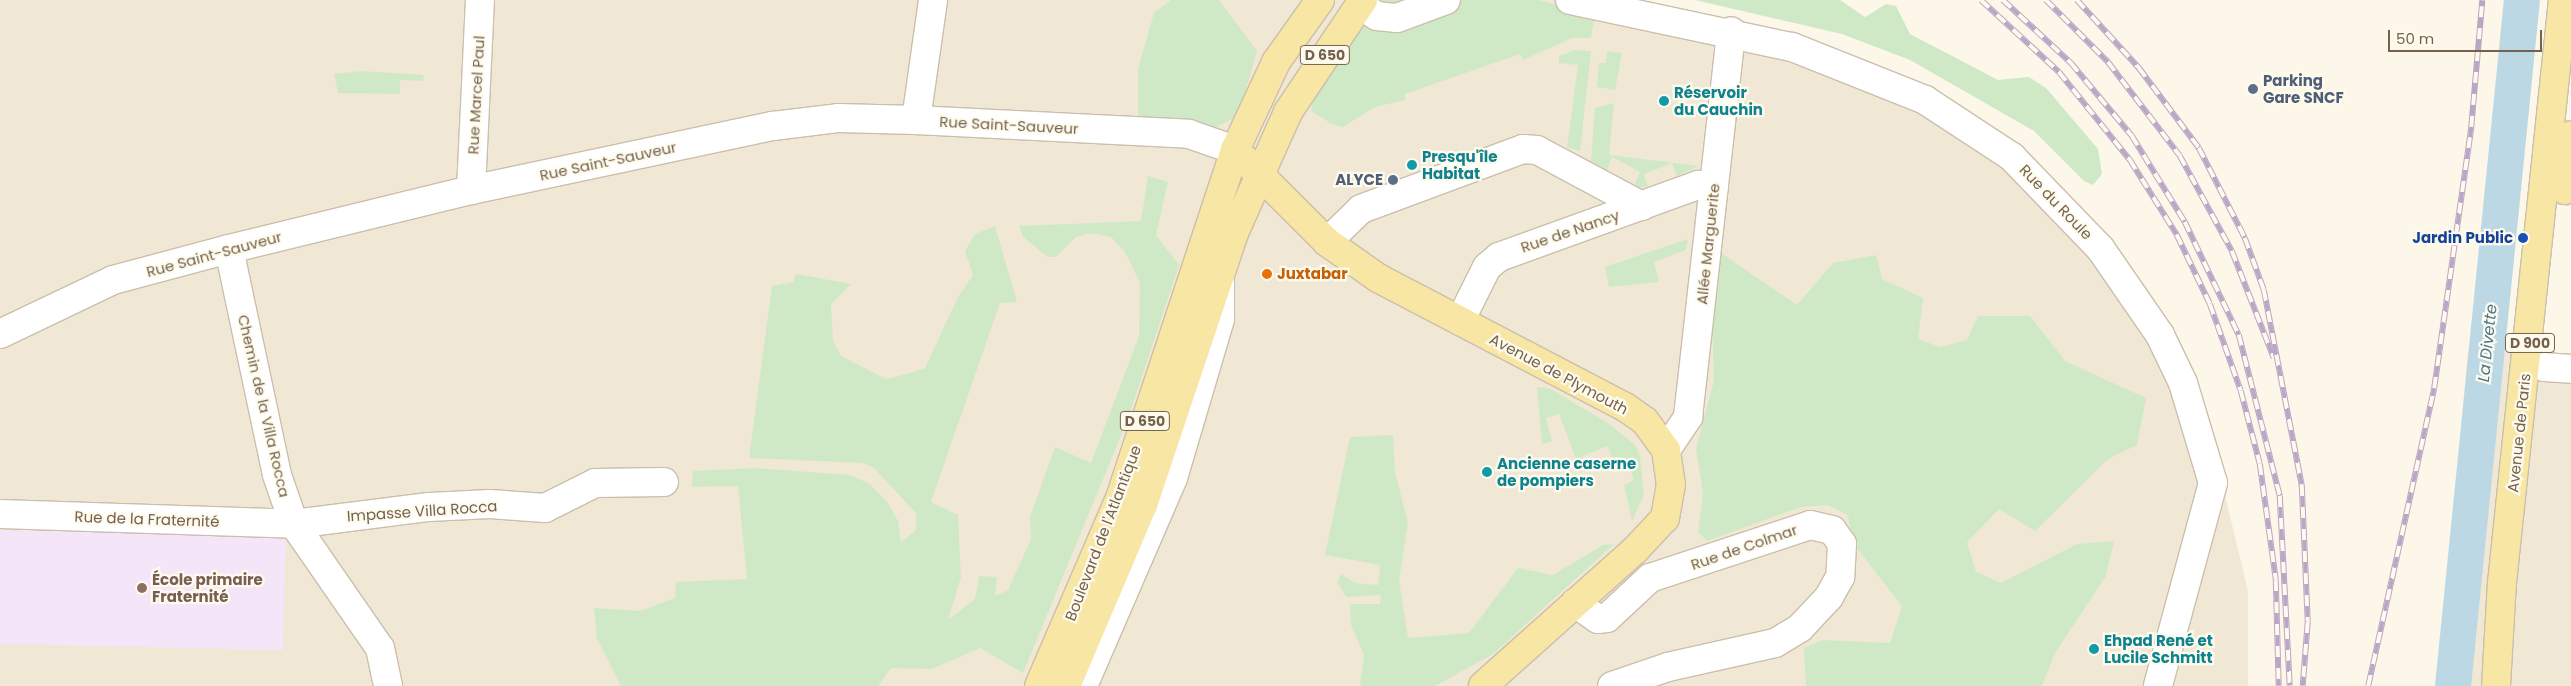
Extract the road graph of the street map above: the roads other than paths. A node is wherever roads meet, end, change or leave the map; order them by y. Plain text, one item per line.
1 (480, 0) edge
2 (933, 0) edge
3 (1320, 0) edge
4 (1446, 0) edge
5 (1570, 0) edge
6 (2563, 0) edge
7 (1362, 2) edge
8 (1731, 31) junction
9 (916, 120) junction
10 (2571, 135) edge
11 (1235, 150) junction
12 (1260, 174) junction
13 (1714, 187) junction
14 (471, 190) junction
15 (1642, 206) junction
16 (1327, 242) junction
17 (229, 249) junction
18 (1220, 275) junction
19 (1460, 322) junction
20 (0, 334) edge
21 (2544, 367) junction
22 (2571, 369) edge
23 (1666, 450) junction
24 (664, 482) dead end
25 (0, 514) edge
26 (294, 524) junction
27 (1575, 603) junction
28 (388, 686) edge
29 (1039, 686) edge
30 (1066, 686) edge
31 (1083, 686) edge
32 (1483, 686) edge
33 (1612, 686) edge
34 (2158, 686) edge
35 (2496, 686) edge
36 (2506, 686) edge

1 - 14 street, Rue Marcel Paul
2 - 9 street
3 - 11 main road, D 650
4 - 7 street
5 - 8 street, Rue du Roule
6 - 35 main road, Avenue de Paris / D 900
7 - 12 main road, D 650
8 - 13 street, Allée Marguerite
8 - 34 street, Rue du Roule
9 - 11 street, Rue Saint-Sauveur
9 - 14 street, Rue Saint-Sauveur
10 - 21 main road, Avenue de Paris / D 900
11 - 12 main road, Avenue de Plymouth
11 - 29 main road, Boulevard de l'Atlantique / D 650
12 - 16 main road, Avenue de Plymouth
12 - 18 main road, Boulevard de l'Atlantique / D 650
13 - 15 street, Rue de Nancy
13 - 23 street, Allée Marguerite
14 - 17 street, Rue Saint-Sauveur
15 - 16 street
15 - 19 street, Rue de Nancy
16 - 19 main road, Avenue de Plymouth
17 - 20 street, Rue Saint-Sauveur
17 - 26 street, Chemin de la Villa Rocca
18 - 30 main road, Boulevard de l'Atlantique / D 650
18 - 31 street, Boulevard de l'Atlantique
19 - 23 main road, Avenue de Plymouth
21 - 22 street
21 - 36 main road, Avenue de Paris / D 900
23 - 27 main road, Avenue de Plymouth
24 - 26 street, Impasse Villa Rocca
25 - 26 street, Rue de la Fraternité
26 - 28 street, Chemin de la Villa Rocca
27 - 32 main road, Avenue de Plymouth
27 - 33 street, Rue de Colmar

